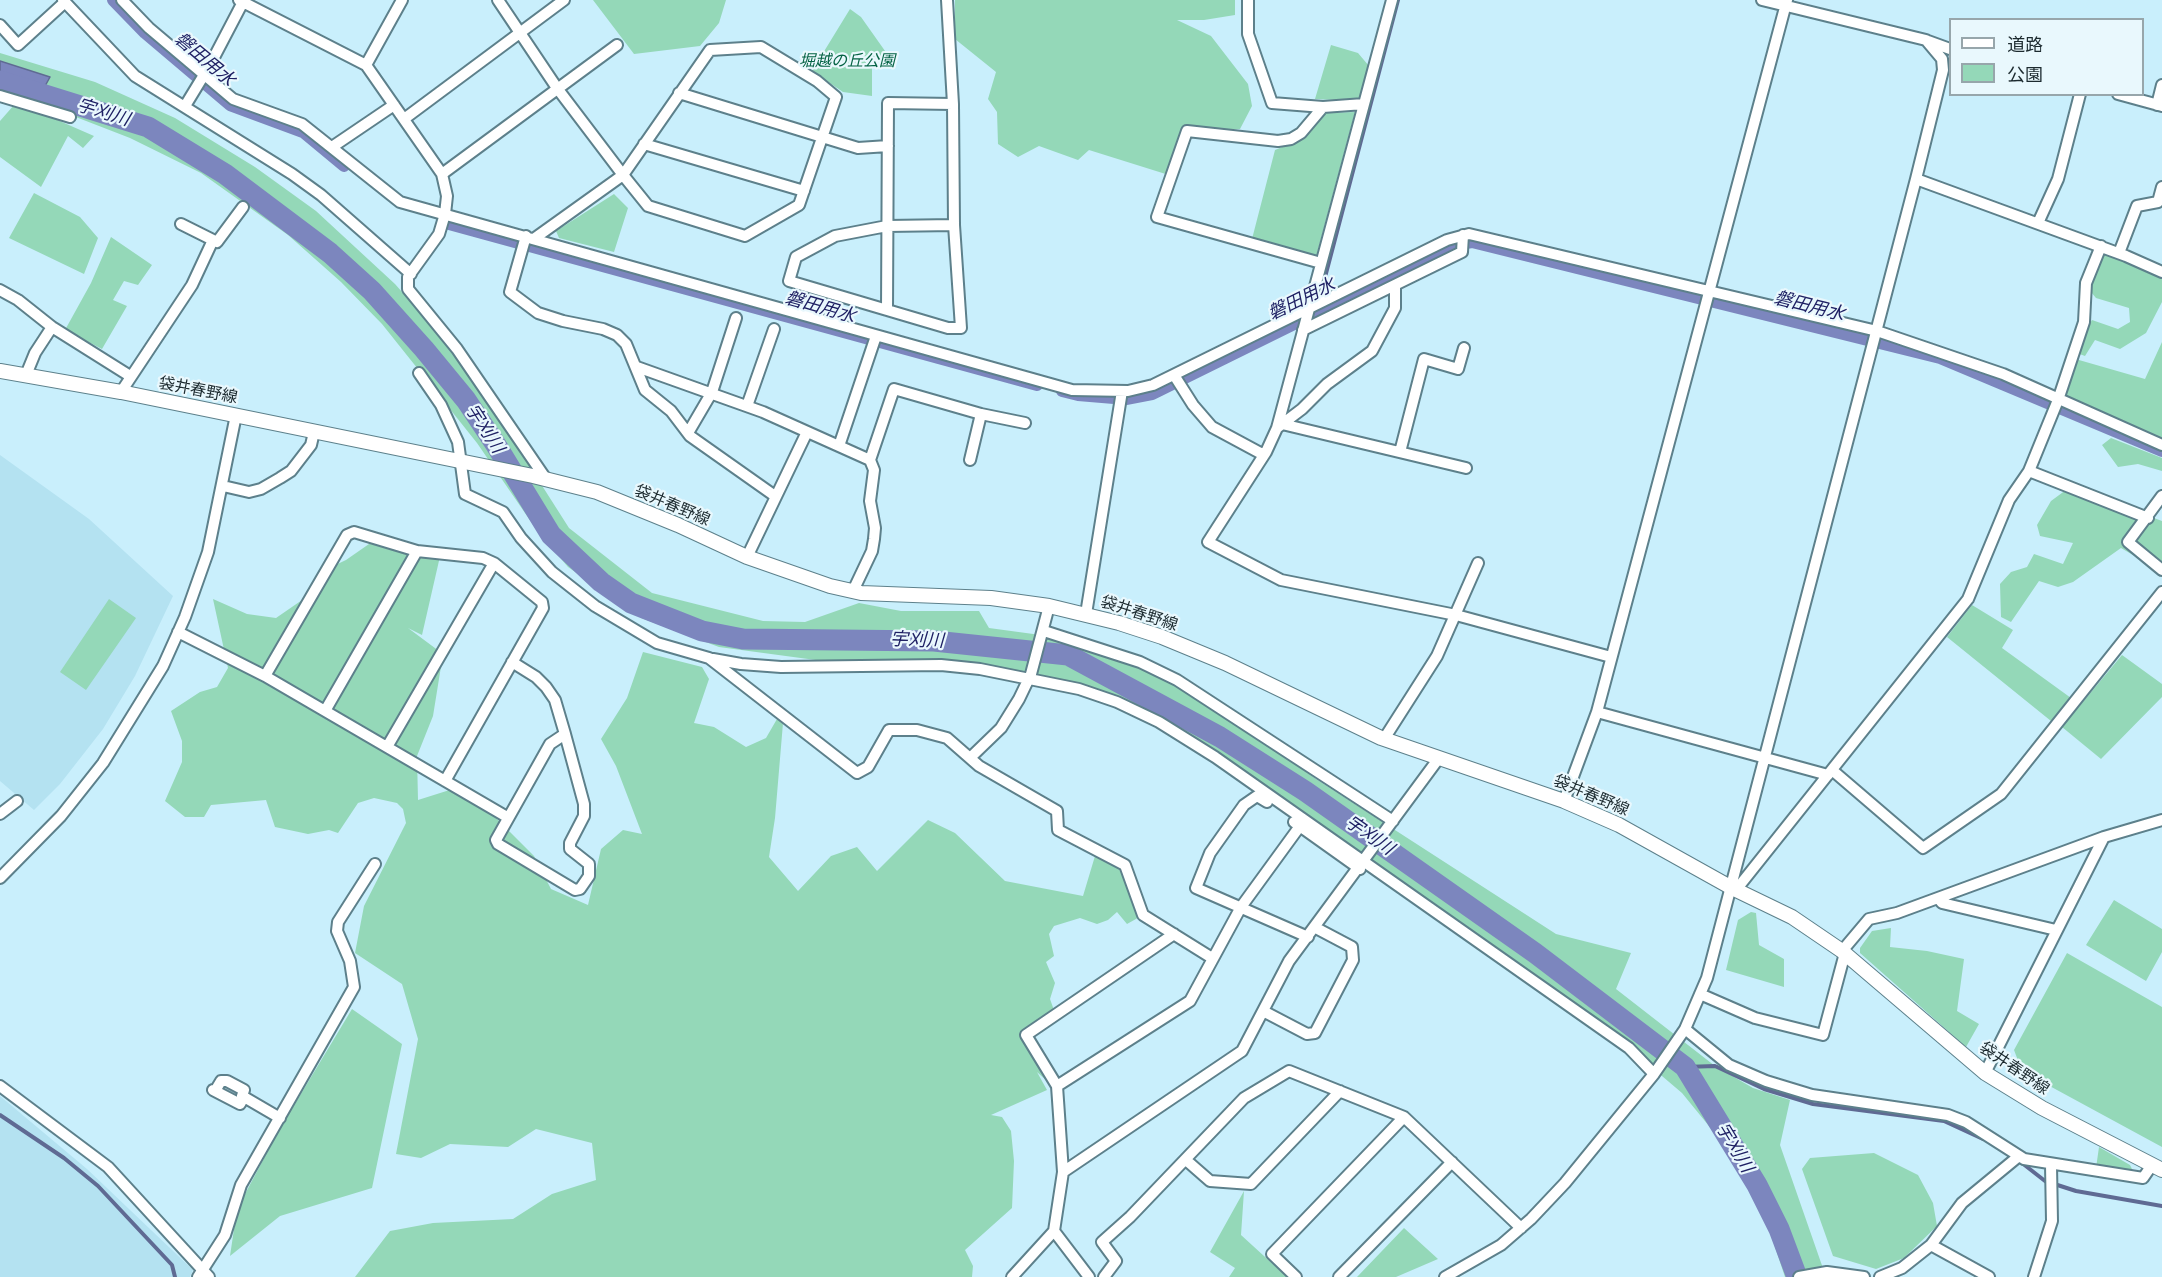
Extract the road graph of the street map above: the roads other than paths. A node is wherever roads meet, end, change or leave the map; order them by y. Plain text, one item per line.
1 (122, 0) edge
2 (402, 0) edge
3 (498, 0) edge
4 (564, 0) edge
5 (947, 0) edge
6 (1248, 0) edge
7 (1392, 0) edge
8 (1762, 0) edge
9 (64, 1) edge
10 (242, 1) edge
11 (1787, 3) edge
12 (0, 25) edge
13 (520, 32) junction
14 (1926, 40) junction
15 (617, 45) dead end
16 (1949, 49) edge
17 (366, 65) junction
18 (203, 76) junction
19 (2162, 85) edge
20 (557, 88) junction
21 (679, 93) junction
22 (0, 96) edge
23 (2079, 96) edge
24 (2125, 96) edge
25 (952, 104) junction
26 (394, 105) junction
27 (1364, 105) junction
28 (2159, 105) edge
29 (184, 106) junction
30 (1323, 107) junction
31 (70, 117) dead end
32 (404, 119) junction
33 (823, 136) junction
34 (644, 144) junction
35 (888, 146) junction
36 (332, 147) junction
37 (442, 174) junction
38 (623, 175) junction
39 (1916, 178) junction
40 (2162, 187) edge
41 (804, 191) junction
42 (243, 207) dead end
43 (445, 214) junction
44 (2038, 223) junction
45 (181, 224) dead end
46 (954, 225) junction
47 (887, 226) junction
48 (1463, 235) junction
49 (213, 240) junction
50 (527, 241) junction
51 (2101, 246) junction
52 (2119, 253) junction
53 (1322, 263) junction
54 (2162, 272) edge
55 (411, 274) junction
56 (1395, 285) junction
57 (0, 290) edge
58 (1709, 292) junction
59 (1310, 307) junction
60 (887, 310) junction
61 (736, 318) dead end
62 (52, 327) junction
63 (774, 329) dead end
64 (1303, 330) junction
65 (1877, 331) junction
66 (876, 336) junction
67 (1464, 348) dead end
68 (637, 367) junction
69 (0, 371) edge
70 (419, 373) dead end
71 (26, 375) junction
72 (1174, 375) junction
73 (130, 376) junction
74 (1122, 391) junction
75 (120, 392) junction
76 (712, 392) junction
77 (2058, 400) junction
78 (747, 406) junction
79 (981, 414) junction
80 (236, 415) junction
81 (1025, 423) dead end
82 (1280, 426) junction
83 (314, 432) junction
84 (807, 432) junction
85 (688, 433) junction
86 (2162, 445) edge
87 (839, 446) junction
88 (1400, 452) junction
89 (1264, 455) junction
90 (870, 460) junction
91 (970, 460) dead end
92 (463, 462) junction
93 (1466, 468) dead end
94 (2029, 471) junction
95 (540, 478) junction
96 (223, 486) junction
97 (775, 496) junction
98 (2162, 496) edge
99 (2148, 518) junction
100 (417, 551) junction
101 (747, 557) junction
102 (494, 563) junction
103 (1478, 563) dead end
104 (2162, 570) edge
105 (853, 591) junction
106 (2162, 592) edge
107 (1049, 606) junction
108 (1086, 614) junction
109 (1456, 615) junction
110 (1044, 631) junction
111 (178, 632) junction
112 (1611, 657) junction
113 (709, 658) junction
114 (512, 662) junction
115 (265, 676) junction
116 (1030, 676) junction
117 (325, 711) junction
118 (1597, 712) junction
119 (565, 734) junction
120 (1384, 739) junction
121 (387, 747) junction
122 (971, 757) junction
123 (1439, 758) junction
124 (1766, 758) junction
125 (1830, 772) junction
126 (445, 781) junction
127 (17, 801) dead end
128 (1564, 801) junction
129 (0, 814) edge
130 (507, 817) junction
131 (2162, 820) edge
132 (1392, 823) junction
133 (1300, 826) junction
134 (2104, 837) junction
135 (1364, 863) junction
136 (375, 864) dead end
137 (0, 878) edge
138 (1734, 889) junction
139 (1938, 898) junction
140 (1240, 907) junction
141 (1316, 927) junction
142 (2056, 930) junction
143 (1174, 934) junction
144 (1308, 937) junction
145 (1843, 952) junction
146 (1212, 958) junction
147 (1700, 994) junction
148 (1263, 1011) junction
149 (1685, 1029) junction
150 (1985, 1073) junction
151 (1654, 1074) junction
152 (0, 1086) edge
153 (1057, 1086) junction
154 (214, 1090) dead end
155 (1340, 1091) junction
156 (1404, 1117) junction
157 (280, 1118) junction
158 (2019, 1156) junction
159 (1186, 1160) junction
160 (1452, 1162) junction
161 (2051, 1165) junction
162 (2157, 1168) edge
163 (1063, 1172) junction
164 (1521, 1228) junction
165 (1054, 1232) junction
166 (1931, 1245) junction
167 (203, 1274) edge
168 (2038, 1276) edge
169 (1012, 1277) edge
170 (1089, 1277) edge
171 (1104, 1277) edge
172 (1296, 1277) edge
173 (1339, 1277) edge
174 (1444, 1277) edge
175 (1799, 1277) edge
176 (1864, 1277) edge
177 (1880, 1277) edge
178 (1989, 1277) edge

1 - 18 street
2 - 17 street
3 - 13 street
4 - 13 street
5 - 25 street
6 - 30 street
7 - 27 street
8 - 11 street
9 - 12 street
9 - 29 street
10 - 17 street
10 - 18 street
11 - 14 street
11 - 58 street
13 - 20 street
13 - 32 street
14 - 16 street
14 - 39 street
15 - 20 street
17 - 26 street
18 - 29 street
18 - 36 street
19 - 28 street
20 - 37 street
20 - 38 street
21 - 33 street
21 - 33 street
21 - 34 street
22 - 31 street
23 - 44 street
24 - 28 street
25 - 35 street
25 - 46 street
26 - 32 street
26 - 36 street
27 - 30 street
27 - 53 street
29 - 55 street
30 - 53 street
32 - 37 street
33 - 35 street
33 - 41 street
34 - 38 street
34 - 41 street
35 - 47 street
36 - 43 street
37 - 43 street
38 - 41 street
38 - 50 street
39 - 44 street
39 - 65 street
40 - 52 street
42 - 49 street
43 - 50 street
43 - 55 street
44 - 51 street
45 - 49 street
46 - 47 street
46 - 60 street
47 - 60 street
47 - 60 street
48 - 56 street
48 - 58 street
48 - 59 street
49 - 73 street
50 - 66 street
50 - 68 street
51 - 52 street
51 - 77 street
52 - 54 street
53 - 59 street
55 - 95 street
56 - 64 street
56 - 82 street
57 - 62 street
58 - 65 street
58 - 112 street
59 - 64 street
59 - 72 street
61 - 76 street
62 - 71 street
62 - 73 street
63 - 78 street
64 - 82 street
65 - 77 street
65 - 124 street
66 - 74 street
66 - 87 street
67 - 88 street
68 - 76 street
68 - 85 street
69 - 71 main road, 袋井春野線
70 - 92 street
71 - 75 main road, 袋井春野線
72 - 74 street
72 - 89 street
73 - 75 street
74 - 108 street
75 - 80 main road, 袋井春野線
76 - 78 street
76 - 85 street
77 - 86 street
77 - 94 street
78 - 84 street
79 - 81 street
79 - 90 street
79 - 91 street
80 - 83 main road, 袋井春野線
80 - 96 street
82 - 88 street
82 - 89 street
83 - 92 main road, 袋井春野線
83 - 96 street
84 - 87 street
84 - 97 street
85 - 97 street
87 - 90 street
88 - 93 street
89 - 109 street
90 - 105 street
92 - 95 main road, 袋井春野線
92 - 113 street
94 - 99 street
94 - 125 street
95 - 101 main road, 袋井春野線
96 - 111 street
97 - 101 street
98 - 99 street
99 - 104 street
100 - 102 street
100 - 115 street
100 - 117 street
101 - 105 main road, 袋井春野線
102 - 114 street
102 - 121 street
103 - 109 street
105 - 107 main road, 袋井春野線
106 - 125 street
107 - 108 main road, 袋井春野線
107 - 110 street
108 - 120 main road, 袋井春野線
109 - 112 street
109 - 120 street
110 - 116 street
110 - 132 street
111 - 115 street
111 - 137 street
112 - 118 street
113 - 116 street
113 - 122 street
114 - 119 street
114 - 126 street
115 - 117 street
116 - 122 street
116 - 135 street
117 - 121 street
118 - 124 street
118 - 128 street
119 - 130 street
119 - 130 street
120 - 123 main road, 袋井春野線
121 - 126 street
122 - 143 street
123 - 128 main road, 袋井春野線
123 - 132 street
124 - 125 street
124 - 138 street
125 - 138 street
126 - 130 street
127 - 129 street
128 - 138 main road, 袋井春野線
131 - 134 street
132 - 135 street
133 - 135 street
133 - 140 street
133 - 140 street
134 - 139 street
134 - 142 street
135 - 141 street
135 - 151 street
136 - 157 street
138 - 145 main road, 袋井春野線
138 - 147 street
139 - 142 street
139 - 145 street
140 - 144 street
140 - 146 street
141 - 144 street
141 - 148 street
142 - 150 street
143 - 146 street
143 - 153 street
144 - 148 street
145 - 147 street
145 - 150 main road, 袋井春野線
146 - 153 street
147 - 149 street
148 - 163 street
149 - 151 street
149 - 158 street
150 - 162 main road, 袋井春野線
151 - 164 street
152 - 167 street
153 - 163 street
154 - 157 street
155 - 156 street
155 - 159 street
155 - 159 street
156 - 160 street
156 - 172 street
157 - 167 street
158 - 161 street
158 - 166 street
159 - 171 street
160 - 164 street
160 - 173 street
161 - 162 street
161 - 168 street
163 - 165 street
164 - 174 street
165 - 169 street
165 - 170 street
166 - 177 street
166 - 178 street
175 - 176 street

